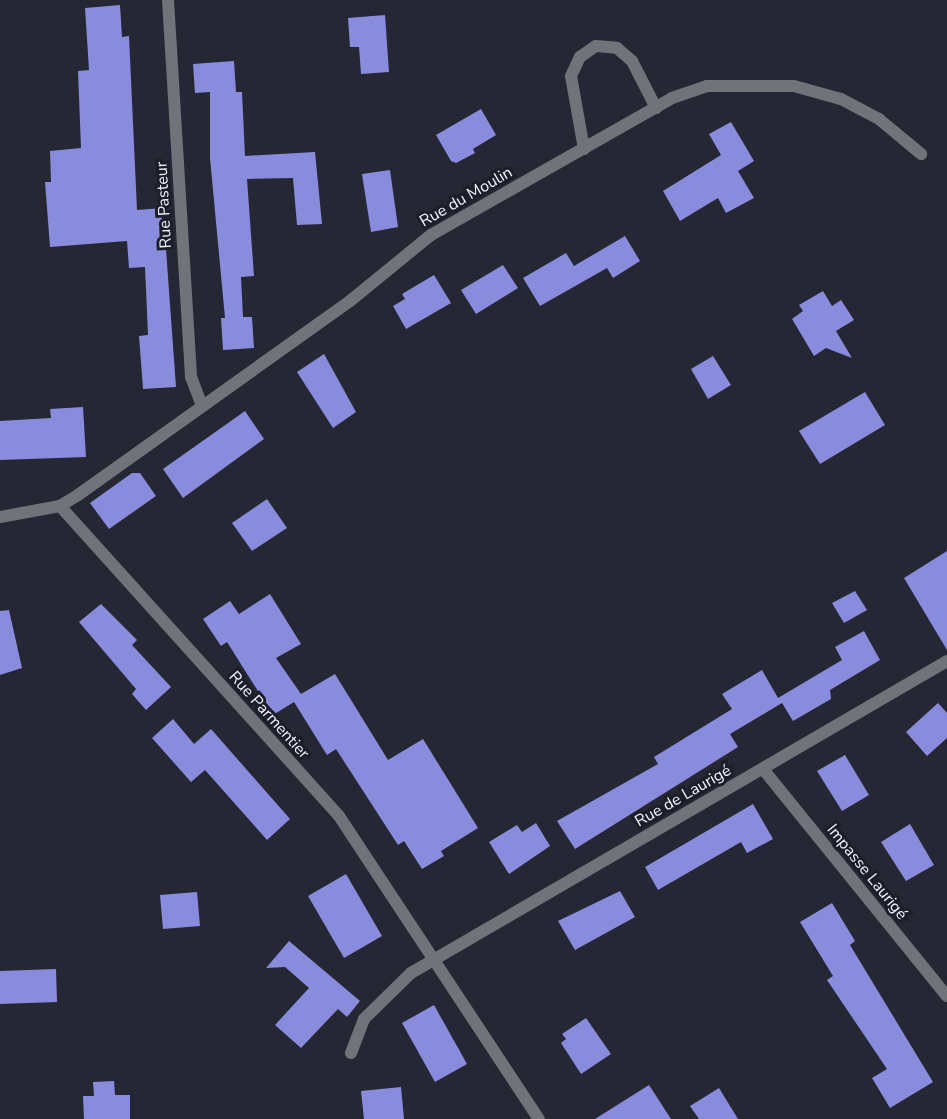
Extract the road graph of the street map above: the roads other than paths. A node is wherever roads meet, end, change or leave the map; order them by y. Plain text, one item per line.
1 (168, 0) edge
2 (656, 108) junction
3 (584, 149) junction
4 (921, 154) dead end
5 (202, 406) junction
6 (60, 506) junction
7 (0, 517) edge
8 (947, 661) edge
9 (763, 769) junction
10 (436, 960) junction
11 (947, 996) edge
12 (351, 1053) dead end
13 (539, 1119) edge

1 - 5 street, Rue Pasteur
2 - 3 street, Rue du Moulin
2 - 3 street
2 - 4 street, Rue du Moulin
3 - 5 street, Rue du Moulin
5 - 6 street, Rue du Moulin
6 - 7 street, Rue du Moulin
6 - 10 street, Rue Parmentier
8 - 9 street, Rue de Laurigé
9 - 10 street, Rue de Laurigé
9 - 11 street, Impasse Laurigé
10 - 12 street
10 - 13 street, Rue Parmentier

